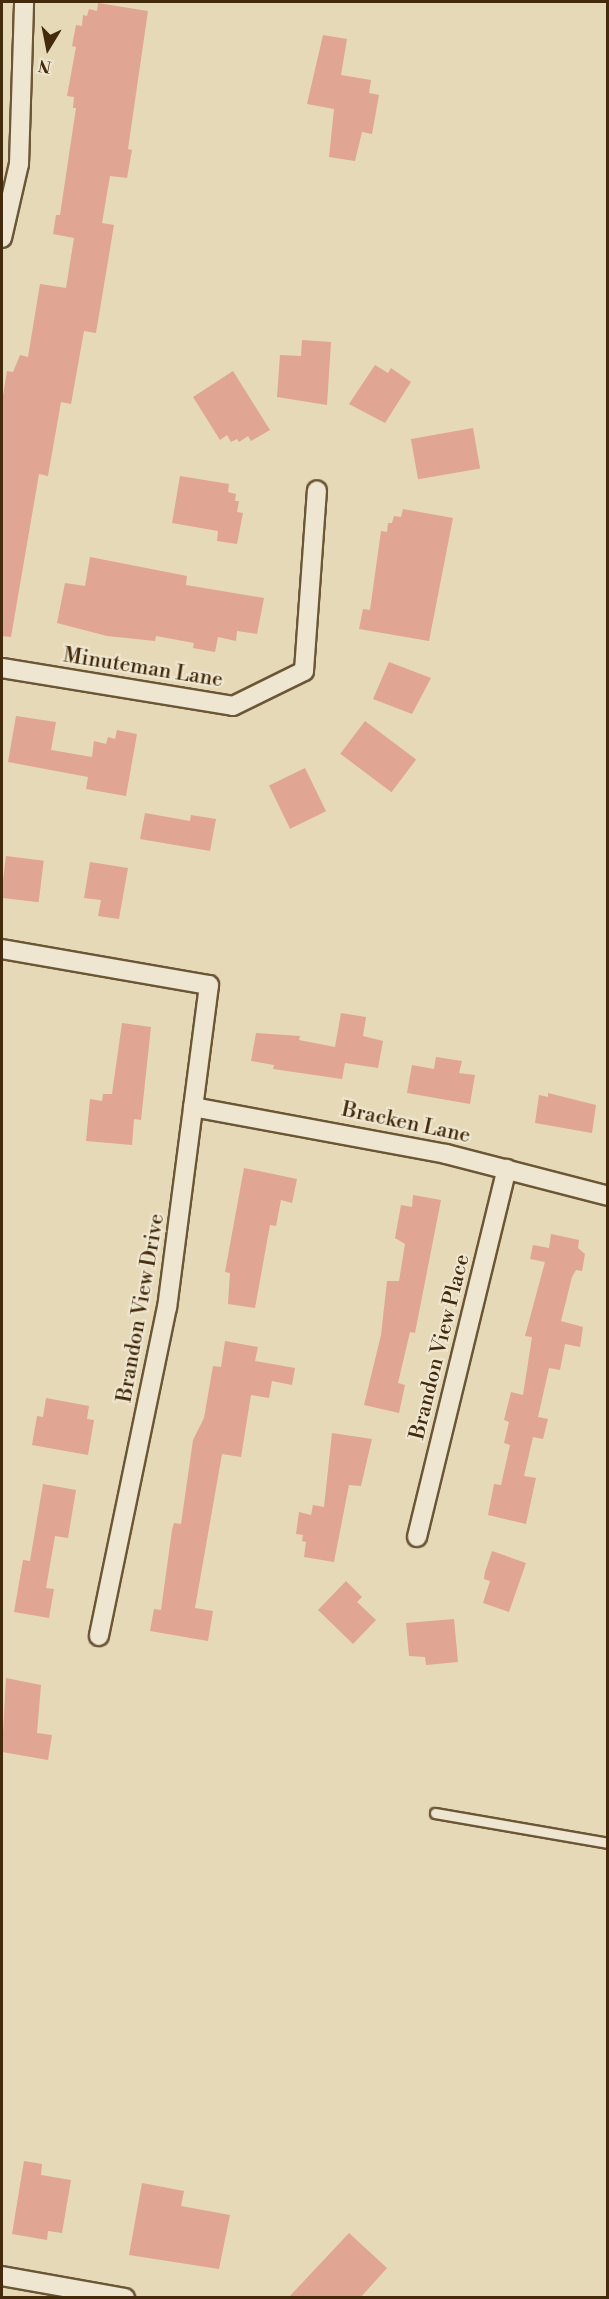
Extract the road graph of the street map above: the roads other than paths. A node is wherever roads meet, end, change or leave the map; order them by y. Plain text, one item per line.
1 (24, 2) edge
2 (2, 238) edge
3 (317, 490) dead end
4 (2, 668) edge
5 (2, 950) edge
6 (193, 1107) junction
7 (507, 1168) junction
8 (608, 1196) edge
9 (417, 1536) dead end
10 (99, 1636) dead end
11 (435, 1813) dead end
12 (608, 1843) edge
13 (3, 2283) edge
14 (125, 2298) edge

1 - 2 street
3 - 4 street, Minuteman Lane
5 - 6 street, Brandon View Drive
6 - 7 street, Bracken Lane
6 - 10 street, Brandon View Drive
7 - 8 street, Bracken Lane
7 - 9 street, Brandon View Place
11 - 12 lane
13 - 14 street

